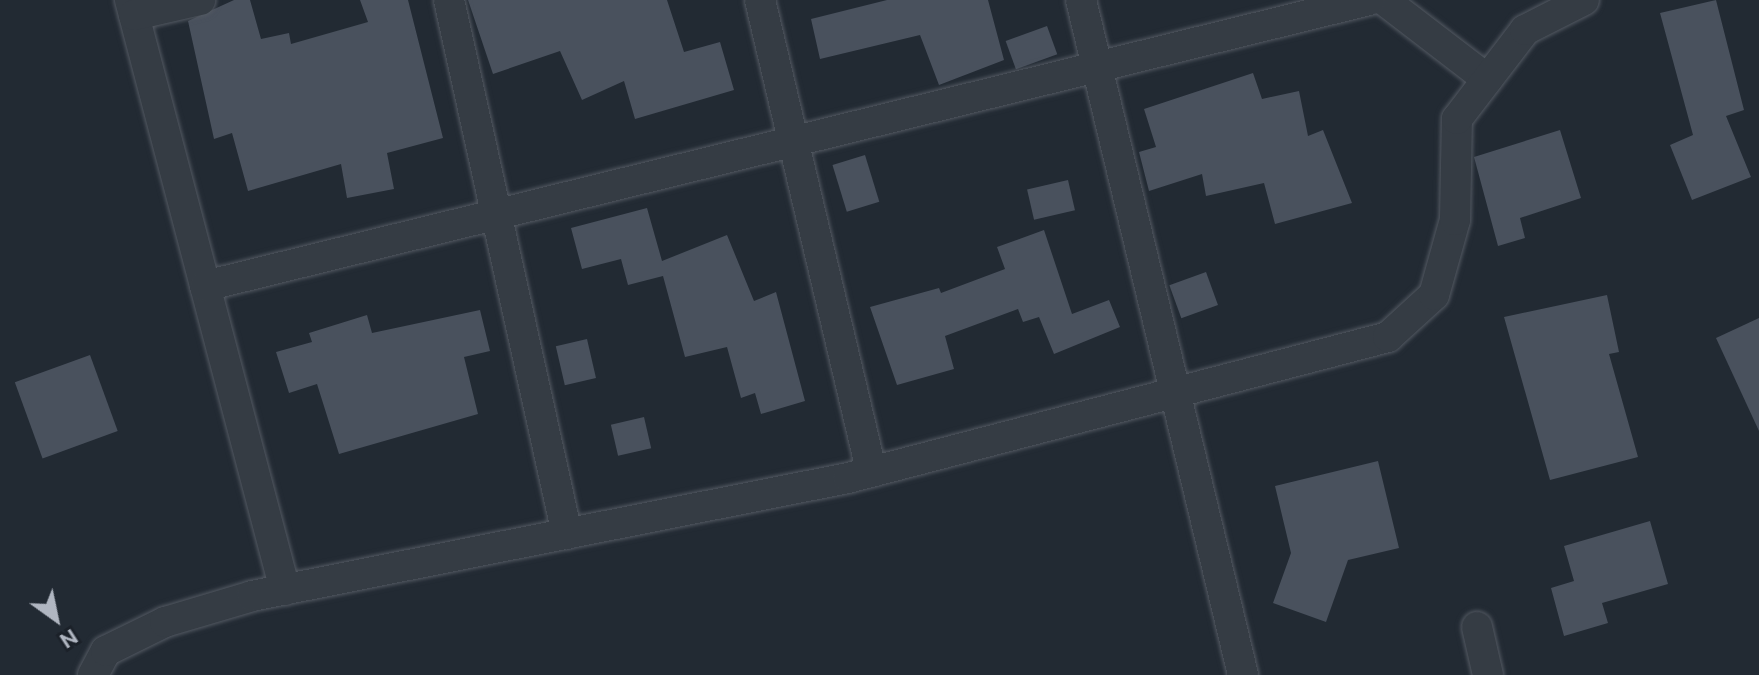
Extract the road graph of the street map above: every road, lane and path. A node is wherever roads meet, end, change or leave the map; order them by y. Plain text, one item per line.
1 (200, 0) edge
2 (449, 0) edge
3 (760, 0) edge
4 (1081, 0) edge
5 (1369, 0) edge
6 (1384, 0) edge
7 (1584, 0) edge
8 (132, 8) edge
9 (1096, 67) junction
10 (1487, 79) junction
11 (793, 141) junction
12 (496, 215) junction
13 (205, 286) junction
14 (1172, 395) junction
15 (872, 472) junction
16 (567, 534) junction
17 (285, 590) junction
18 (1477, 627) dead end
19 (93, 675) edge
20 (1243, 675) edge
21 (1488, 675) edge

1 - 8 street
2 - 12 street
3 - 11 street
4 - 9 street
5 - 9 street
6 - 10 street
7 - 10 street
8 - 13 street
9 - 11 street
9 - 14 street
10 - 14 street
11 - 12 street
11 - 15 street
12 - 13 street
12 - 16 street
13 - 17 street
14 - 15 street
14 - 20 street
15 - 16 street
16 - 17 street
17 - 19 street
18 - 21 street

